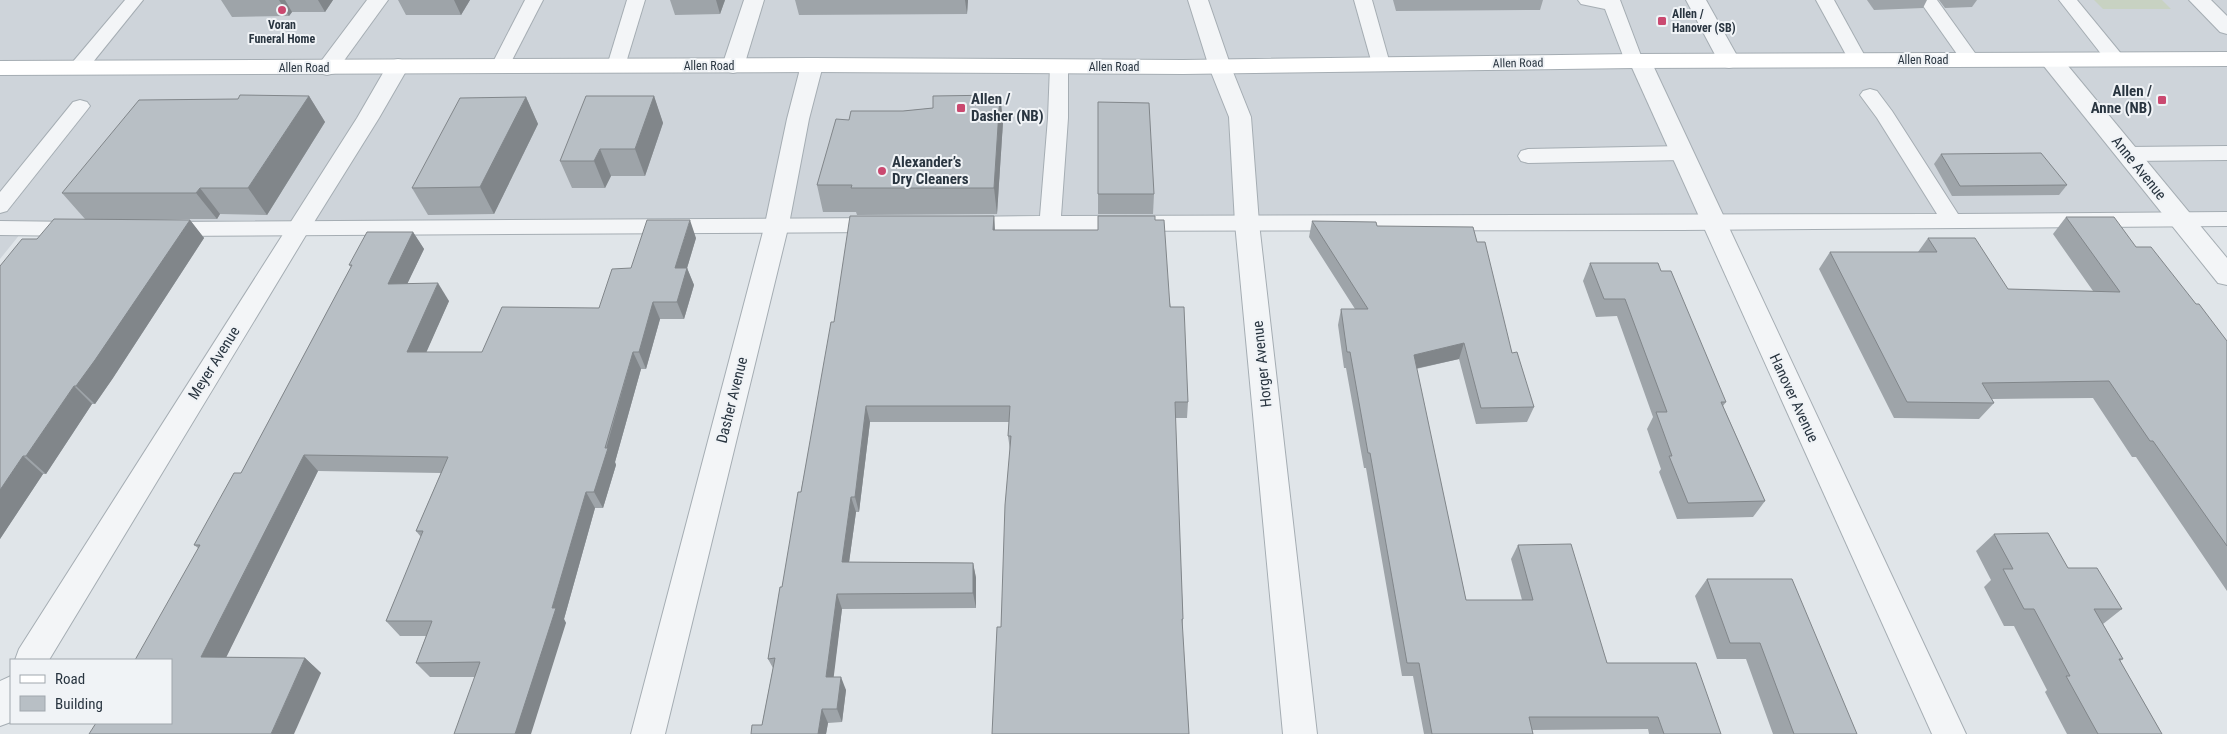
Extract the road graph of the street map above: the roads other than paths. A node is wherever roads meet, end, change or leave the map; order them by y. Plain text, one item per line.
1 (134, 0) edge
2 (378, 0) edge
3 (534, 0) edge
4 (636, 0) edge
5 (754, 0) edge
6 (1198, 0) edge
7 (1363, 0) edge
8 (1587, 0) edge
9 (1696, 0) edge
10 (1825, 0) edge
11 (1928, 0) edge
12 (2068, 0) edge
13 (2199, 0) edge
14 (1612, 3) edge
15 (2227, 28) edge
16 (2227, 59) edge
17 (1858, 60) junction
18 (1972, 60) junction
19 (2051, 60) junction
20 (2116, 60) junction
21 (1637, 61) junction
22 (1729, 61) junction
23 (1381, 64) junction
24 (812, 65) junction
25 (398, 66) junction
26 (500, 66) junction
27 (616, 66) junction
28 (733, 66) junction
29 (1058, 66) junction
30 (1220, 67) junction
31 (0, 68) edge
32 (78, 68) junction
33 (327, 68) junction
34 (1870, 95) dead end
35 (80, 106) dead end
36 (1683, 153) junction
37 (2227, 153) edge
38 (2128, 154) junction
39 (1528, 156) dead end
40 (0, 206) edge
41 (2181, 219) junction
42 (2227, 219) edge
43 (1952, 221) junction
44 (1247, 223) junction
45 (1714, 223) junction
46 (777, 224) junction
47 (941, 224) edge
48 (1050, 224) junction
49 (902, 225) edge
50 (0, 228) edge
51 (297, 228) junction
52 (102, 229) edge
53 (151, 229) edge
54 (2227, 276) edge
55 (32, 659) edge
56 (10, 694) edge
57 (0, 710) edge
58 (648, 734) edge
59 (1300, 734) edge
60 (1949, 734) edge

1 - 32 lane
2 - 33 street
3 - 26 lane
4 - 27 lane
5 - 28 street
6 - 30 street, Horger Avenue
7 - 23 lane
8 - 14 lane
9 - 22 street
10 - 17 lane
11 - 18 lane
12 - 20 lane
13 - 15 street
14 - 21 lane
16 - 20 main road, Allen Road
17 - 18 main road, Allen Road
17 - 22 main road, Allen Road
18 - 19 main road, Allen Road
19 - 20 main road, Allen Road
19 - 38 street, Anne Avenue
21 - 22 main road, Allen Road
21 - 23 main road, Allen Road
21 - 36 street, Hanover Avenue
23 - 30 main road, Allen Road
24 - 28 main road, Allen Road
24 - 29 main road, Allen Road
24 - 46 street, Dasher Avenue
25 - 26 main road, Allen Road
25 - 33 main road, Allen Road
25 - 51 street, Meyer Avenue
26 - 27 main road, Allen Road
27 - 28 main road, Allen Road
29 - 30 main road, Allen Road
29 - 48 lane
30 - 44 street, Horger Avenue
31 - 32 main road, Allen Road
32 - 33 main road, Allen Road
34 - 43 lane
35 - 40 lane
36 - 39 lane
36 - 45 street, Hanover Avenue
37 - 38 lane
38 - 41 street, Anne Avenue
41 - 42 lane
41 - 43 lane
41 - 54 street, Anne Avenue
43 - 45 lane
44 - 45 lane
44 - 48 lane
44 - 59 street, Horger Avenue
45 - 60 street, Hanover Avenue
46 - 49 lane
46 - 51 lane
46 - 58 street, Dasher Avenue
47 - 48 lane
50 - 52 lane
51 - 53 lane
51 - 55 street, Meyer Avenue
56 - 57 street

